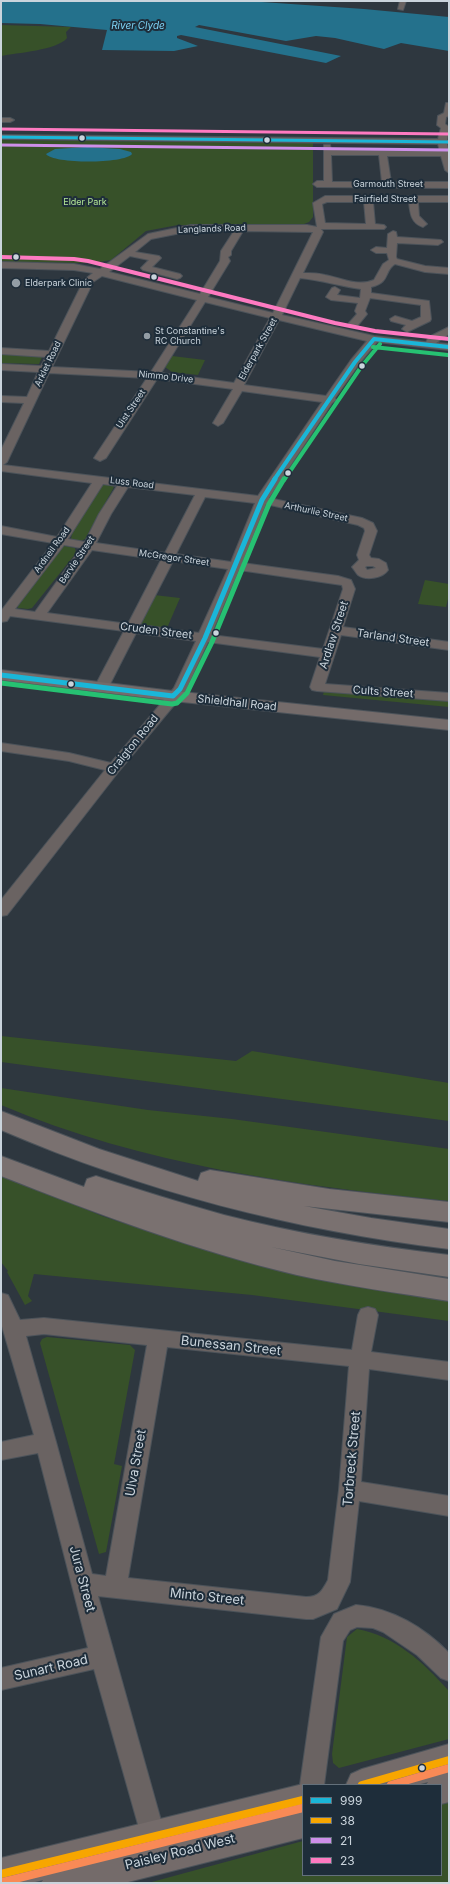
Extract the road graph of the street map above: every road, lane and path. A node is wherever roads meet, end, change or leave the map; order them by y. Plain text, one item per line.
1 (402, 1) edge
2 (401, 9) dead end
3 (447, 104) edge
4 (1, 120) edge
5 (10, 120) dead end
6 (1, 137) edge
7 (445, 142) edge
8 (383, 153) junction
9 (445, 154) junction
10 (449, 170) edge
11 (317, 184) dead end
12 (328, 184) junction
13 (387, 184) junction
14 (449, 185) edge
15 (368, 199) junction
16 (449, 199) edge
17 (413, 200) junction
18 (424, 224) dead end
19 (371, 227) junction
20 (381, 227) dead end
21 (240, 228) junction
22 (317, 230) joint
23 (438, 242) dead end
24 (376, 250) dead end
25 (392, 250) junction
26 (128, 253) junction
27 (394, 261) junction
28 (1, 265) edge
29 (103, 272) junction
30 (449, 272) edge
31 (296, 275) junction
32 (177, 276) dead end
33 (365, 294) junction
34 (202, 297) junction
35 (331, 297) dead end
36 (276, 317) junction
37 (395, 319) dead end
38 (343, 322) dead end
39 (449, 330) edge
40 (374, 339) junction
41 (429, 345) junction
42 (449, 347) edge
43 (1, 351) edge
44 (53, 354) junction
45 (1, 367) edge
46 (45, 370) junction
47 (154, 374) junction
48 (238, 386) junction
49 (1, 399) edge
50 (29, 400) junction
51 (331, 400) junction
52 (218, 423) dead end
53 (2, 456) edge
54 (100, 458) dead end
55 (1, 468) edge
56 (100, 479) junction
57 (125, 482) junction
58 (202, 492) junction
59 (262, 500) junction
60 (1, 530) edge
61 (60, 542) junction
62 (89, 546) junction
63 (169, 558) junction
64 (367, 562) dead end
65 (235, 567) junction
66 (347, 583) joint
67 (4, 616) edge
68 (39, 616) junction
69 (133, 628) junction
70 (336, 630) junction
71 (205, 638) junction
72 (449, 646) edge
73 (328, 654) junction
74 (1, 667) edge
75 (1, 675) edge
76 (103, 684) junction
77 (176, 693) junction
78 (449, 697) edge
79 (312, 700) junction
80 (449, 716) edge
81 (449, 725) edge
82 (1, 747) edge
83 (114, 768) junction
84 (1, 911) edge
85 (1, 1120) edge
86 (66, 1147) junction
87 (1, 1151) edge
88 (1, 1166) edge
89 (449, 1212) edge
90 (449, 1239) edge
91 (449, 1266) edge
92 (449, 1290) edge
93 (1, 1301) edge
94 (368, 1316) dead end
95 (14, 1330) junction
96 (158, 1339) junction
97 (360, 1359) junction
98 (449, 1371) edge
99 (46, 1442) junction
100 (1, 1452) edge
101 (350, 1490) junction
102 (449, 1506) edge
103 (83, 1584) junction
104 (115, 1587) junction
105 (329, 1601) joint
106 (102, 1656) junction
107 (449, 1670) edge
108 (1, 1679) edge
109 (449, 1760) edge
110 (312, 1784) edge
111 (365, 1784) edge
112 (302, 1800) edge
113 (302, 1822) edge
114 (156, 1848) junction
115 (1, 1874) edge
116 (58, 1883) edge

1 - 2 street
3 - 7 street
4 - 5 street
6 - 7 street
7 - 9 street
8 - 9 street
8 - 12 street
8 - 13 street
9 - 10 street
11 - 12 street, Garmouth Street
12 - 13 street, Garmouth Street
13 - 14 street, Garmouth Street
15 - 17 street, Fairfield Street
15 - 19 street
15 - 19 street, Fairfield Street
16 - 17 street, Fairfield Street
17 - 18 street
19 - 20 street
21 - 22 street, Langlands Road
21 - 26 street, Langlands Road
21 - 34 street, Uist Street
22 - 31 street, Elderpark Street
23 - 25 street
24 - 25 street
25 - 27 street
26 - 29 street, Langlands Road
26 - 32 street
27 - 30 street
27 - 33 street
28 - 29 street
29 - 34 street
29 - 44 street, Arklet Road
31 - 33 street
31 - 36 street, Elderpark Street
33 - 35 street
33 - 37 street
33 - 38 street
34 - 36 street
34 - 47 street, Uist Street
36 - 40 street
36 - 48 street, Elderpark Street
39 - 41 street
40 - 41 street
40 - 51 street, Craigton Road
41 - 42 street
43 - 44 street
44 - 46 street, Arklet Road
45 - 46 street, Nimmo Drive
46 - 47 street, Nimmo Drive
46 - 50 street, Arklet Road
47 - 48 street, Nimmo Drive
47 - 54 street, Uist Street
48 - 51 street, Nimmo Drive
48 - 52 street, Elderpark Street
49 - 50 street
50 - 53 street, Arklet Road
51 - 59 street, Craigton Road
55 - 56 street, Luss Road
56 - 57 street, Luss Road
56 - 61 street, Ardneil Road
57 - 58 street, Luss Road
57 - 62 street, Bervie Street
58 - 59 street, Luss Road
58 - 63 street
59 - 64 street, Arthurlie Street
59 - 65 street, Craigton Road
60 - 61 street, McGregor Street
61 - 62 street, McGregor Street
61 - 67 street, Ardneil Road
62 - 63 street, McGregor Street
62 - 68 street, Bervie Street
63 - 65 street, McGregor Street
63 - 69 street
65 - 66 street, McGregor Street
65 - 71 street, Craigton Road
66 - 70 street, Ardlaw Street
67 - 68 street, Cruden Street
68 - 69 street, Cruden Street
69 - 71 street, Cruden Street
69 - 76 street
70 - 72 street, Tarland Street
70 - 73 street, Ardlaw Street
71 - 73 street, Cruden Street
71 - 77 street, Craigton Road
73 - 79 street, Ardlaw Street
74 - 76 main road, Shieldhall Road
75 - 76 main road, Shieldhall Road
76 - 77 main road, Shieldhall Road
77 - 79 main road, Shieldhall Road
77 - 83 street, Craigton Road
78 - 79 street, Cults Street
79 - 80 main road, Shieldhall Road
79 - 81 main road, Shieldhall Road
82 - 83 street
83 - 84 street, Craigton Road
85 - 86 highway
86 - 89 highway
86 - 90 highway
87 - 91 highway
88 - 92 highway
93 - 95 street, Jura Street
94 - 97 street, Torbreck Street
95 - 96 street, Bunessan Street
95 - 99 street, Jura Street
96 - 97 street, Bunessan Street
96 - 104 street, Ulva Street
97 - 98 street, Bunessan Street
97 - 101 street, Torbreck Street
99 - 100 street
99 - 103 street, Jura Street
101 - 102 street
101 - 105 street, Torbreck Street
103 - 104 street, Minto Street
103 - 106 street, Jura Street
104 - 105 street, Minto Street
106 - 108 street, Sunart Road
106 - 114 street, Jura Street
107 - 110 street
109 - 111 main road
112 - 114 main road, Paisley Road West
113 - 114 main road, Paisley Road West
114 - 115 main road, Paisley Road West
114 - 116 main road, Paisley Road West

